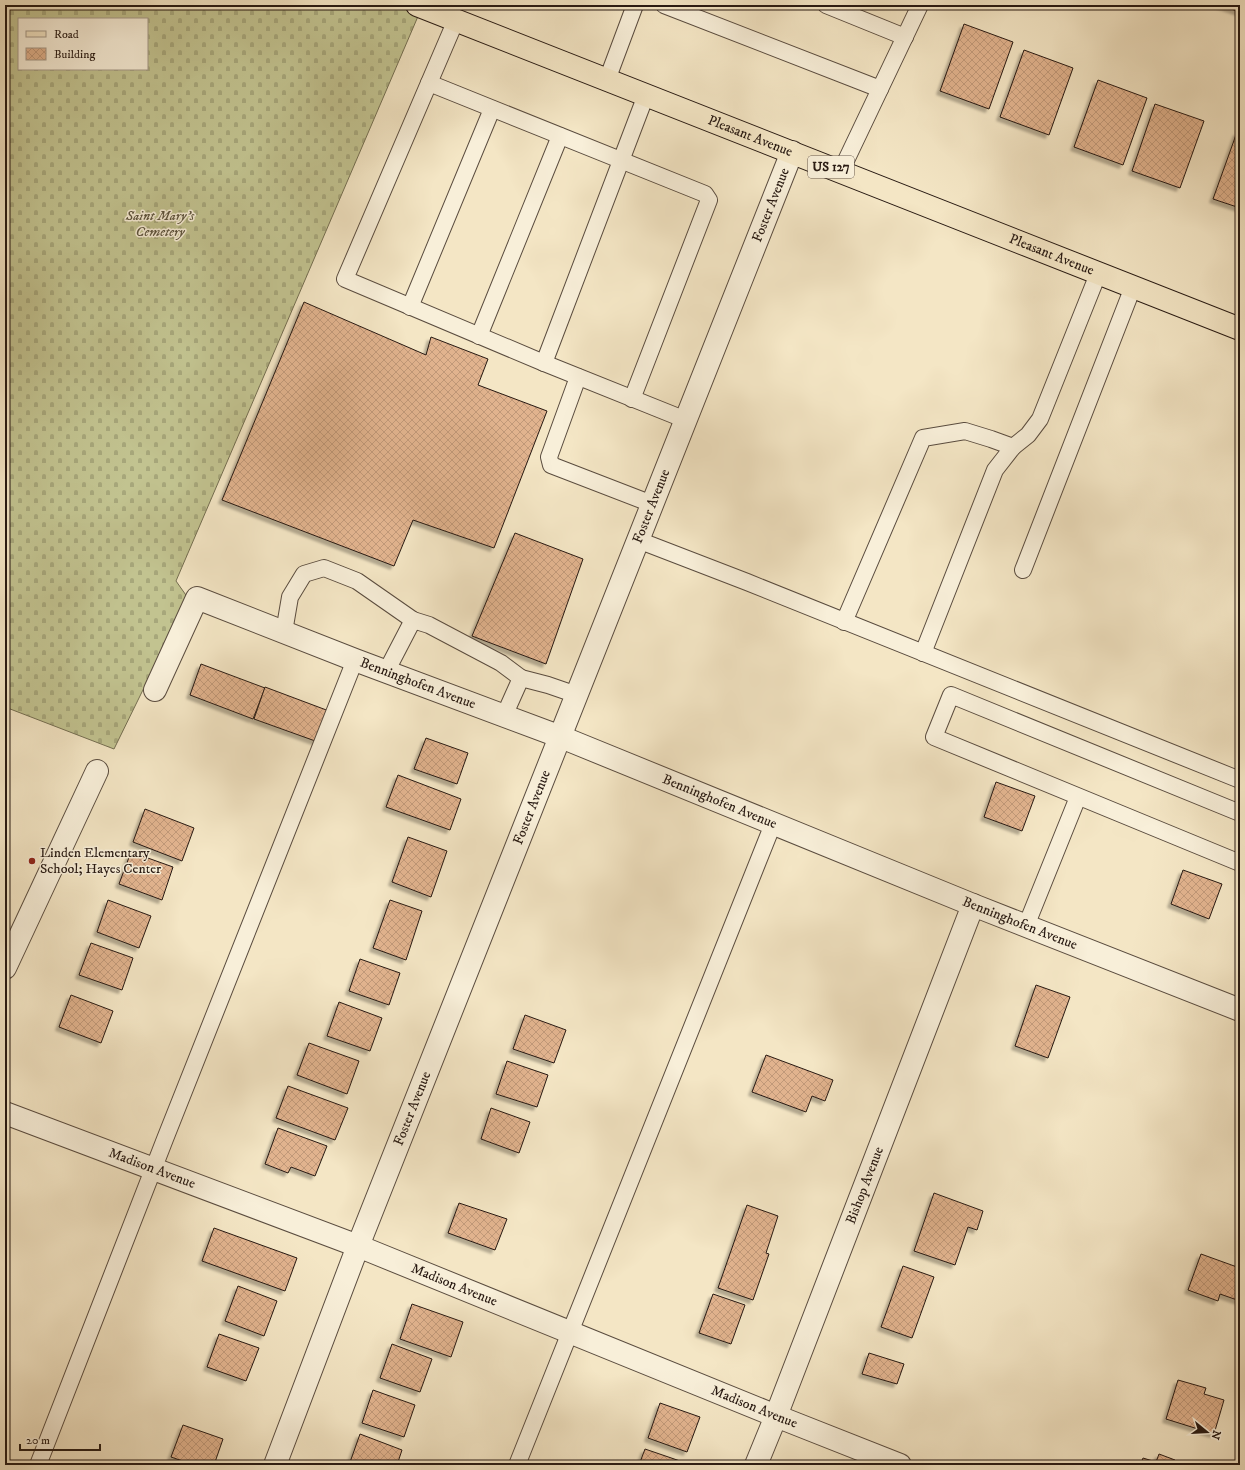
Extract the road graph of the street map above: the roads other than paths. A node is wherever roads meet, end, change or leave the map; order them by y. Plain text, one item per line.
1 (635, 5) edge
2 (664, 5) edge
3 (826, 5) edge
4 (920, 5) edge
5 (425, 6) edge
6 (456, 20) junction
7 (905, 37) junction
8 (607, 80) junction
9 (428, 84) junction
10 (880, 89) junction
11 (646, 95) junction
12 (492, 109) junction
13 (560, 136) junction
14 (792, 152) junction
15 (620, 160) junction
16 (841, 171) junction
17 (1098, 274) junction
18 (1134, 287) junction
19 (410, 307) junction
20 (1240, 328) edge
21 (479, 336) junction
22 (544, 363) junction
23 (578, 377) junction
24 (632, 399) junction
25 (686, 420) junction
26 (1013, 447) junction
27 (652, 504) junction
28 (638, 540) junction
29 (1023, 570) dead end
30 (413, 620) junction
31 (844, 622) junction
32 (284, 632) junction
33 (923, 653) junction
34 (355, 660) junction
35 (386, 672) junction
36 (521, 678) junction
37 (155, 690) dead end
38 (577, 695) junction
39 (504, 716) junction
40 (561, 737) junction
41 (97, 771) dead end
42 (1240, 780) edge
43 (1078, 796) junction
44 (1240, 814) edge
45 (773, 824) junction
46 (1240, 863) edge
47 (973, 905) junction
48 (1026, 926) junction
49 (5, 968) edge
50 (1240, 1010) edge
51 (5, 1113) edge
52 (154, 1169) junction
53 (358, 1246) junction
54 (570, 1333) junction
55 (776, 1416) junction
56 (38, 1465) edge
57 (275, 1465) edge
58 (517, 1465) edge
59 (756, 1465) edge
60 (900, 1465) edge

1 - 8 lane
2 - 10 lane
3 - 7 lane
4 - 7 lane
5 - 6 main road, Pleasant Avenue / US 127
6 - 8 main road, Pleasant Avenue / US 127
6 - 9 lane
7 - 10 lane
8 - 11 main road, Pleasant Avenue / US 127
9 - 12 lane
9 - 19 lane
10 - 16 lane
11 - 14 main road, Pleasant Avenue / US 127
11 - 15 lane
12 - 13 lane
12 - 19 lane
13 - 15 lane
13 - 21 lane
14 - 16 main road, Pleasant Avenue / US 127
14 - 25 street, Foster Avenue
15 - 22 lane
15 - 24 lane
16 - 17 main road, Pleasant Avenue / US 127
17 - 18 main road, Pleasant Avenue / US 127
17 - 26 lane
18 - 20 main road, Pleasant Avenue / US 127
18 - 29 lane
19 - 21 lane
21 - 22 lane
22 - 23 lane
23 - 24 lane
23 - 27 lane
24 - 25 lane
25 - 27 street, Foster Avenue
26 - 31 lane
26 - 33 lane
27 - 28 street, Foster Avenue
28 - 31 lane
28 - 38 street, Foster Avenue
30 - 32 lane
30 - 35 lane
30 - 36 lane
31 - 33 lane
32 - 34 street, Benninghofen Avenue
32 - 37 street, Benninghofen Avenue
33 - 42 lane
34 - 35 street, Benninghofen Avenue
34 - 52 lane
35 - 39 street, Benninghofen Avenue
36 - 38 lane
36 - 39 lane
38 - 40 street, Foster Avenue
39 - 40 street, Benninghofen Avenue
40 - 45 street, Benninghofen Avenue
40 - 53 street, Foster Avenue
41 - 49 street
43 - 44 lane
43 - 46 lane
43 - 48 lane
45 - 47 street, Benninghofen Avenue
45 - 54 lane
47 - 48 street, Benninghofen Avenue
47 - 55 street, Bishop Avenue
48 - 50 street, Benninghofen Avenue
51 - 52 street, Madison Avenue
52 - 53 street, Madison Avenue
52 - 56 lane
53 - 54 street, Madison Avenue
53 - 57 street, Foster Avenue
54 - 55 street, Madison Avenue
54 - 58 lane
55 - 59 street, Bishop Avenue
55 - 60 street, Madison Avenue

